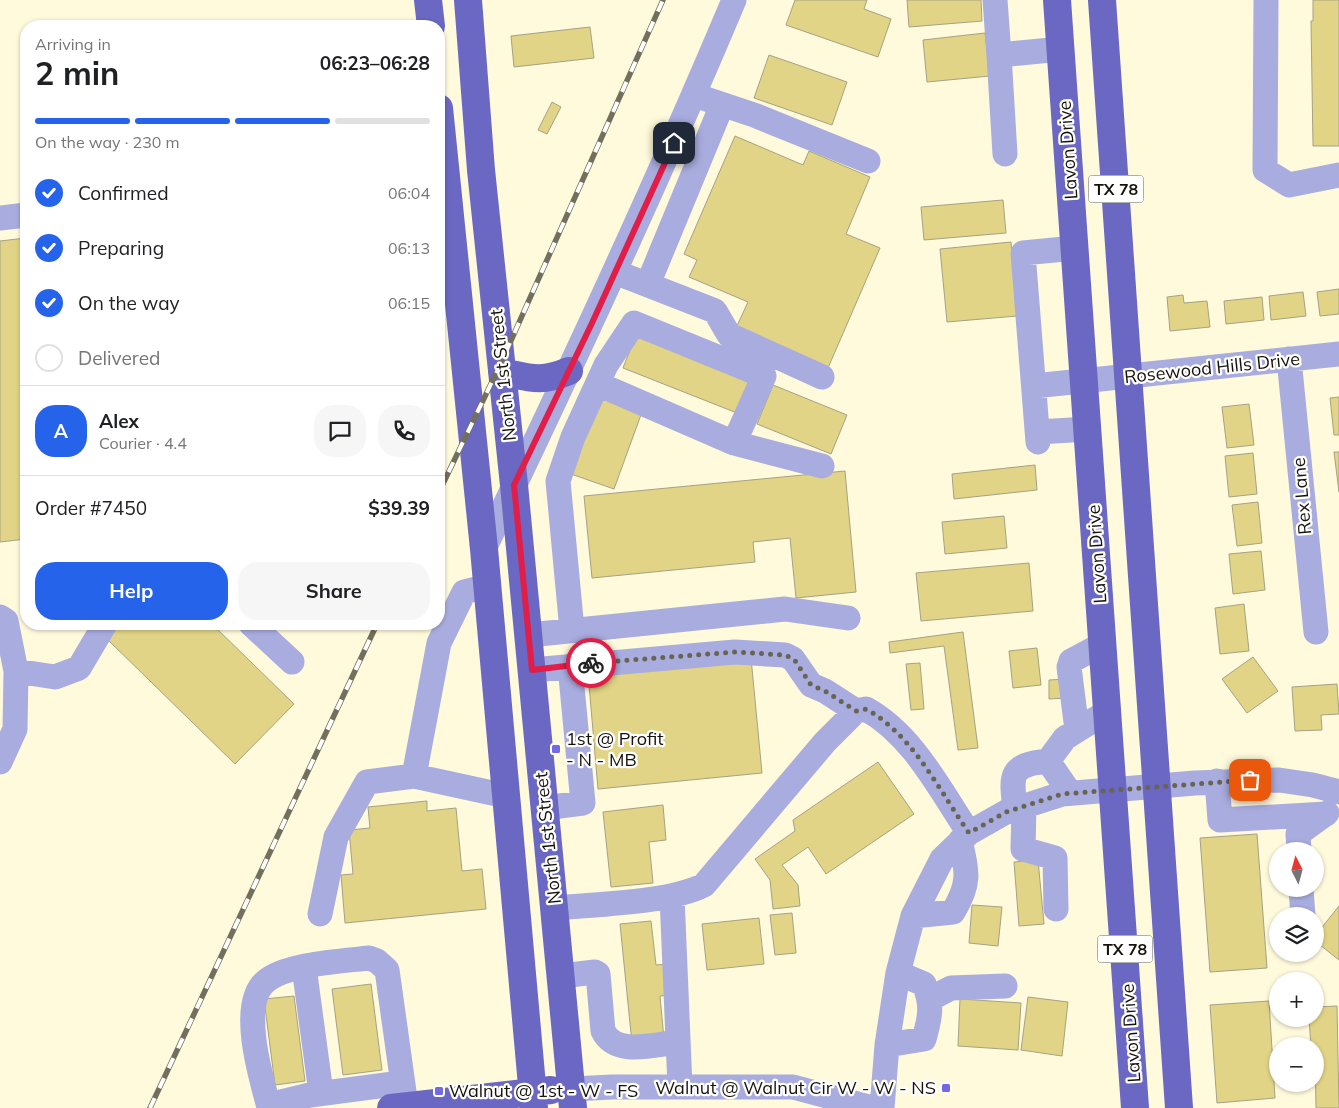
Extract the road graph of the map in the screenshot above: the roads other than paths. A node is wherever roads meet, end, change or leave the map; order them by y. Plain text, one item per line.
1 (428, 0) edge
2 (468, 0) edge
3 (734, 0) edge
4 (995, 0) edge
5 (1058, 0) edge
6 (1102, 0) edge
7 (1266, 0) edge
8 (430, 20) edge
9 (1061, 50) junction
10 (999, 55) junction
11 (694, 95) junction
12 (722, 105) junction
13 (1005, 154) dead end
14 (868, 161) dead end
15 (481, 170) junction
16 (445, 174) edge
17 (1339, 175) edge
18 (445, 201) edge
19 (20, 216) edge
20 (0, 218) edge
21 (1075, 248) junction
22 (615, 272) junction
23 (648, 284) junction
24 (1339, 354) edge
25 (1289, 359) junction
26 (569, 371) junction
27 (502, 372) junction
28 (822, 377) dead end
29 (1130, 377) junction
30 (1085, 381) junction
31 (597, 385) junction
32 (1034, 386) junction
33 (1088, 429) junction
34 (734, 443) junction
35 (822, 466) dead end
36 (514, 485) junction
37 (484, 549) junction
38 (487, 586) junction
39 (848, 618) dead end
40 (12, 625) edge
41 (101, 630) edge
42 (257, 630) edge
43 (572, 630) junction
44 (1316, 632) dead end
45 (529, 635) junction
46 (1103, 644) junction
47 (292, 662) dead end
48 (570, 666) junction
49 (532, 670) junction
50 (16, 671) junction
51 (1108, 710) junction
52 (856, 711) junction
53 (1077, 730) junction
54 (1048, 761) junction
55 (0, 762) edge
56 (414, 776) junction
57 (1217, 781) junction
58 (1155, 786) junction
59 (1113, 790) junction
60 (1338, 791) edge
61 (1070, 793) junction
62 (506, 796) junction
63 (544, 808) junction
64 (1019, 808) junction
65 (1326, 814) junction
66 (965, 837) junction
67 (1298, 842) edge
68 (672, 896) junction
69 (555, 908) junction
70 (1056, 909) dead end
71 (320, 914) dead end
72 (913, 916) junction
73 (304, 967) junction
74 (898, 973) junction
75 (561, 976) junction
76 (1005, 986) dead end
77 (930, 999) junction
78 (678, 1042) junction
79 (887, 1045) junction
80 (680, 1087) junction
81 (322, 1093) junction
82 (572, 1098) edge
83 (399, 1099) edge
84 (534, 1099) edge
85 (269, 1108) edge
86 (873, 1108) edge
87 (882, 1108) edge
88 (1135, 1108) edge
89 (1179, 1108) edge

1 - 8 main road
2 - 15 main road, North 1st Street
3 - 11 street
4 - 10 street
5 - 9 main road, Lavon Drive / TX 78
6 - 29 main road, TX 78
7 - 17 street
9 - 10 street
9 - 21 main road, Lavon Drive / TX 78
10 - 13 street
11 - 12 street
11 - 22 street
12 - 14 street
12 - 23 street
15 - 16 main road
15 - 27 main road, North 1st Street
18 - 37 main road, North 1st Street
19 - 20 street
21 - 30 main road, Lavon Drive / TX 78
21 - 32 street
22 - 23 street
22 - 26 street
23 - 28 street
24 - 25 street, Rosewood Hills Drive
25 - 29 street, Rosewood Hills Drive
25 - 44 street, Rex Lane
26 - 27 main road
26 - 31 street
26 - 31 street
26 - 36 street
27 - 36 main road, North 1st Street
29 - 30 street, Rosewood Hills Drive
29 - 58 main road, TX 78
30 - 32 street, Rosewood Hills Drive
30 - 33 main road, Lavon Drive / TX 78
31 - 34 street
31 - 34 street
31 - 43 street
32 - 33 street
33 - 46 main road, Lavon Drive / TX 78
34 - 35 street
36 - 37 street
36 - 45 main road, North 1st Street
37 - 38 main road, North 1st Street
38 - 56 street
38 - 62 main road, North 1st Street
39 - 43 street
40 - 50 street
41 - 50 street
42 - 47 street
43 - 45 street
45 - 49 main road, North 1st Street
46 - 51 main road, Lavon Drive / TX 78
46 - 53 street
48 - 49 street
48 - 52 street
48 - 63 street
49 - 63 main road, North 1st Street
50 - 55 street
51 - 53 street
51 - 59 main road, Lavon Drive / TX 78
52 - 66 street
52 - 68 street
53 - 54 street
54 - 61 street
54 - 64 street
56 - 62 street
56 - 71 street
57 - 58 street
57 - 60 street
57 - 65 street
58 - 59 street
58 - 89 main road, TX 78
59 - 61 street
59 - 88 main road, Lavon Drive / TX 78
60 - 65 street
61 - 64 street
62 - 84 main road, North 1st Street
63 - 69 main road, North 1st Street
64 - 66 street
64 - 70 street
65 - 67 street
66 - 72 street
66 - 72 street
68 - 69 street
68 - 78 street
69 - 75 main road, North 1st Street
72 - 74 street
73 - 81 street
73 - 83 street
73 - 85 street
74 - 77 street
74 - 79 street
75 - 78 street
75 - 82 main road, North 1st Street
76 - 77 street
77 - 79 street
78 - 80 street
79 - 87 street
80 - 82 street
80 - 86 street
81 - 83 street
81 - 85 street
82 - 84 main road
83 - 84 main road

